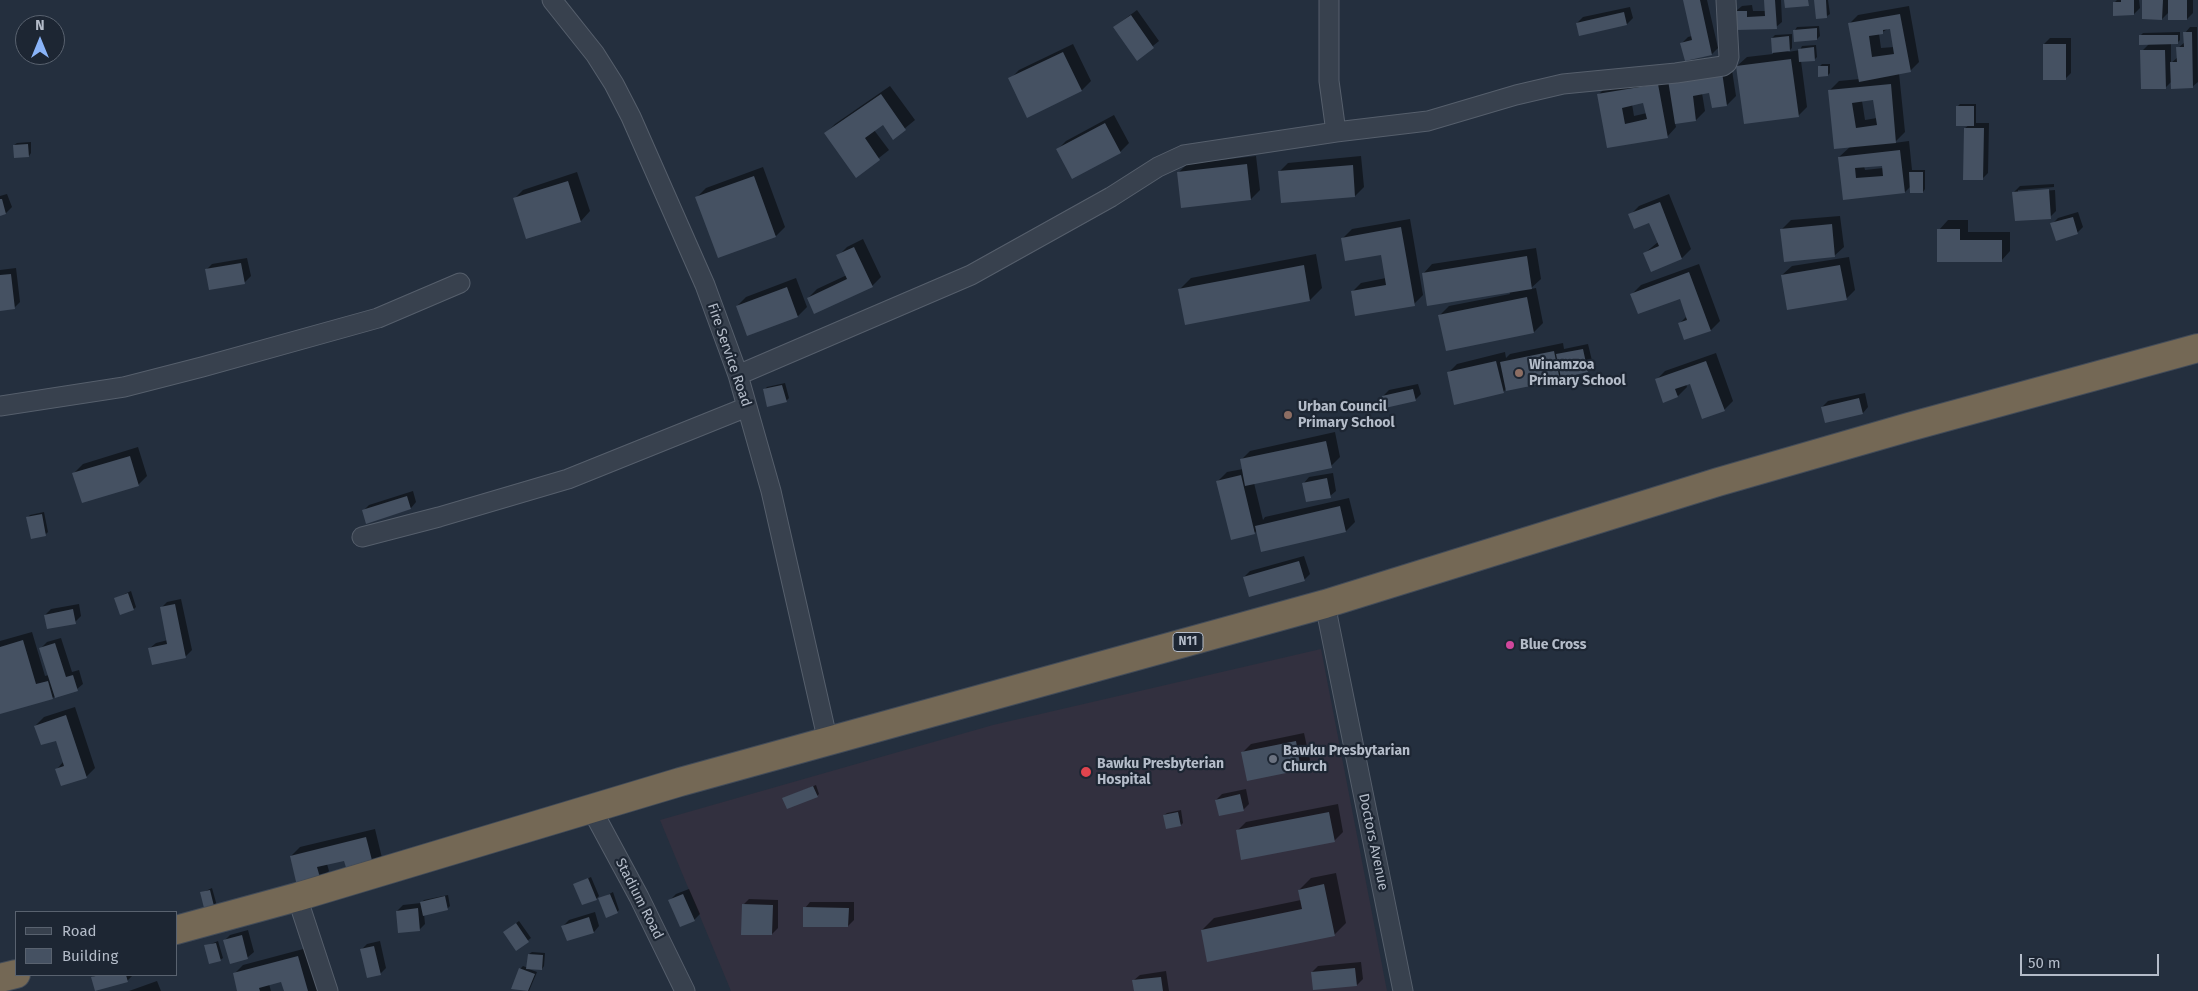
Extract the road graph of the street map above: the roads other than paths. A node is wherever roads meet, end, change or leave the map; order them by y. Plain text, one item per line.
1 (552, 0) edge
2 (1329, 0) edge
3 (1726, 0) edge
4 (1336, 132) junction
5 (460, 283) dead end
6 (2198, 348) edge
7 (738, 375) junction
8 (0, 406) edge
9 (747, 407) junction
10 (362, 537) dead end
11 (1325, 604) junction
12 (828, 742) junction
13 (591, 808) junction
14 (297, 897) junction
15 (178, 929) edge
16 (15, 974) edge
17 (0, 978) edge
18 (328, 991) edge
19 (685, 991) edge
20 (1404, 991) edge

1 - 7 street, Fire Service Road
2 - 4 street
3 - 4 street
4 - 7 street
5 - 8 street
6 - 11 highway, N11
7 - 9 street, Fire Service Road
9 - 10 street
9 - 12 street, Fire Service Road
11 - 12 highway, N11
11 - 20 street, Doctors Avenue
12 - 13 highway, N11
13 - 14 highway, N11
13 - 19 street, Stadium Road
14 - 15 highway, N11
14 - 18 street
16 - 17 highway

